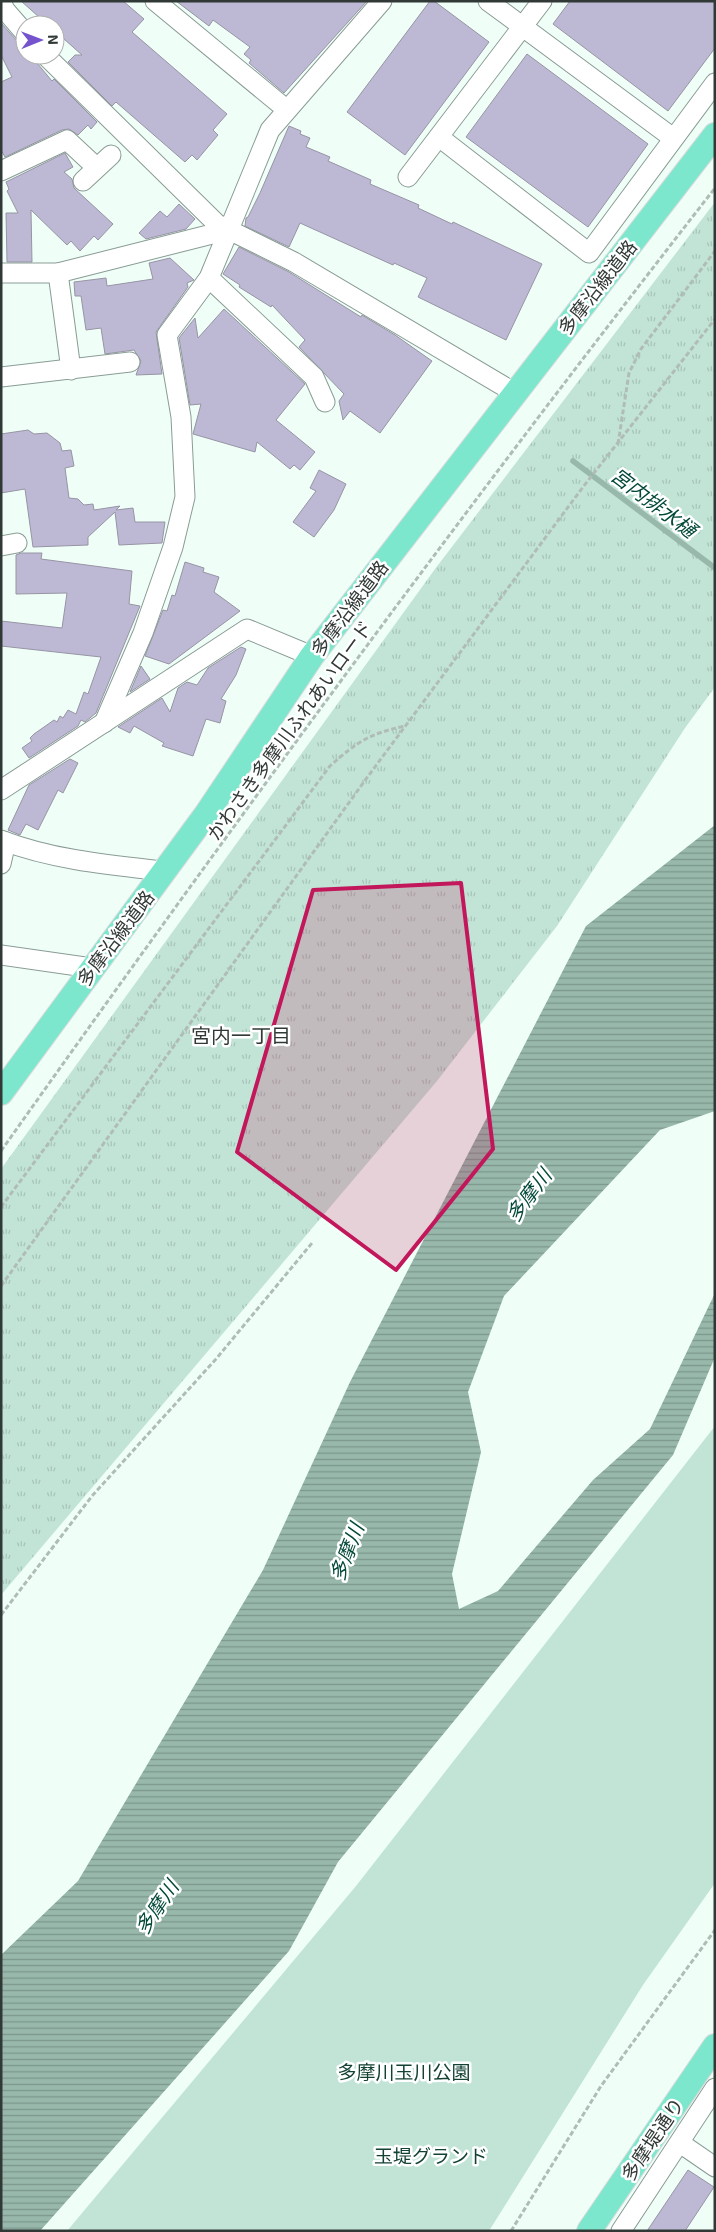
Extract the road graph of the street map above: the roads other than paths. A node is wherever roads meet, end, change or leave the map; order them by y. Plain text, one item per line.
1 (1, 1) edge
2 (155, 1) edge
3 (382, 1) edge
4 (488, 1) edge
5 (542, 1) edge
6 (15, 22) edge
7 (522, 27) junction
8 (55, 65) edge
9 (715, 83) edge
10 (286, 109) junction
11 (715, 135) edge
12 (439, 137) junction
13 (673, 138) junction
14 (1, 171) edge
15 (408, 177) dead end
16 (83, 181) dead end
17 (228, 230) junction
18 (1, 273) edge
19 (58, 273) junction
20 (209, 278) junction
21 (130, 362) dead end
22 (71, 370) junction
23 (1, 377) edge
24 (515, 393) junction
25 (324, 402) dead end
26 (312, 656) junction
27 (104, 722) junction
28 (1, 790) edge
29 (3, 841) edge
30 (1, 864) edge
31 (164, 872) junction
32 (1, 955) edge
33 (92, 968) junction
34 (1, 1093) edge
35 (715, 2046) edge
36 (715, 2088) edge
37 (680, 2143) junction
38 (715, 2168) edge
39 (589, 2231) edge
40 (622, 2231) edge

1 - 6 street
2 - 10 street
3 - 10 street
4 - 7 street
5 - 7 street
7 - 12 street
7 - 13 street
8 - 17 street
9 - 13 street
10 - 17 street
11 - 24 main road, 多摩沿線道路
12 - 13 street
12 - 15 street
14 - 16 street
17 - 19 street
17 - 20 street
17 - 24 street
18 - 19 street
19 - 22 street
20 - 25 street
20 - 27 street
21 - 22 street
22 - 23 street
24 - 26 main road, 多摩沿線道路
26 - 27 street
26 - 31 main road, 多摩沿線道路
27 - 28 street
29 - 30 street
29 - 31 street
31 - 33 main road, 多摩沿線道路
32 - 33 street
33 - 34 main road, 多摩沿線道路
35 - 39 main road, 多摩堤通り
36 - 37 street
37 - 38 street
37 - 40 street

